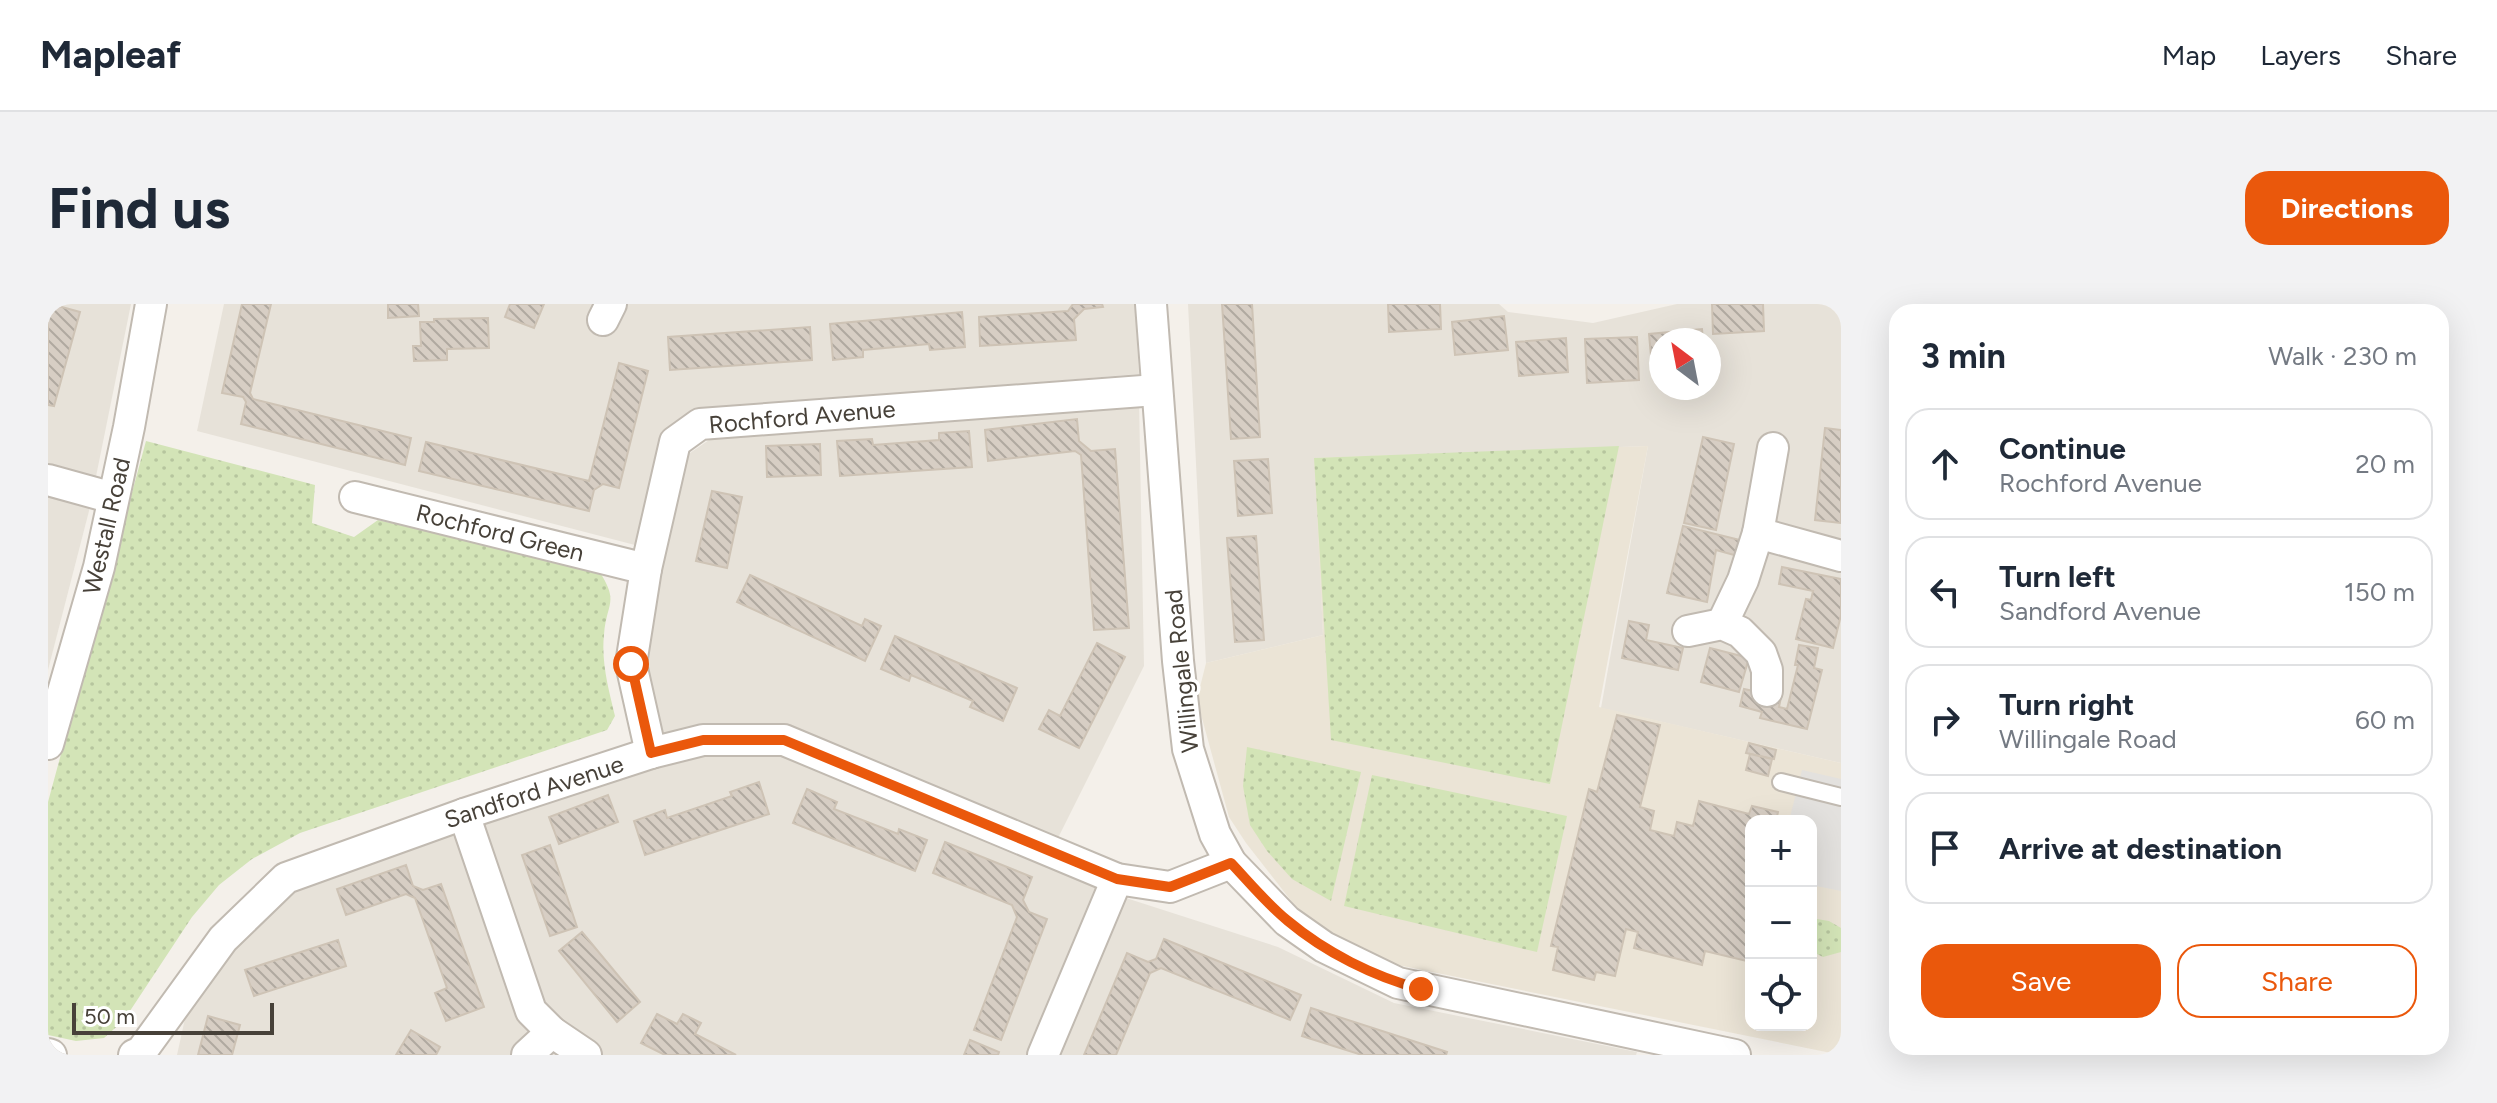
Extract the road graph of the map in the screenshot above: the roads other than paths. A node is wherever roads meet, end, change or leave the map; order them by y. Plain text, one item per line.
1 (151, 304) edge
2 (1151, 304) edge
3 (1156, 390) junction
4 (1773, 448) dead end
5 (48, 480) edge
6 (355, 497) dead end
7 (113, 498) junction
8 (1758, 533) junction
9 (1841, 556) edge
10 (646, 569) junction
11 (1722, 624) junction
12 (1688, 631) dead end
13 (1767, 691) dead end
14 (48, 744) edge
15 (651, 753) junction
16 (1781, 782) dead end
17 (1841, 797) edge
18 (464, 814) junction
19 (1231, 863) junction
20 (1117, 879) junction
21 (552, 1032) junction
22 (1656, 1048) edge
23 (134, 1055) edge
24 (527, 1055) edge
25 (586, 1055) edge
26 (1043, 1055) edge
27 (1735, 1055) edge

1 - 7 street, Westall Road
2 - 3 street, Willingale Road
3 - 10 street, Rochford Avenue
3 - 19 street, Willingale Road
4 - 8 street
5 - 7 street
6 - 10 street, Rochford Green
7 - 14 street, Westall Road
8 - 9 street
8 - 11 street
10 - 15 street, Rochford Avenue
11 - 12 street
11 - 13 street
15 - 18 street, Sandford Avenue
15 - 20 street, Sandford Avenue
16 - 17 lane
18 - 21 street
18 - 23 street, Sandford Avenue
19 - 20 street, Sandford Avenue
19 - 22 street, Willingale Road
20 - 26 street
21 - 24 street
21 - 25 street
22 - 27 street, Willingale Road

